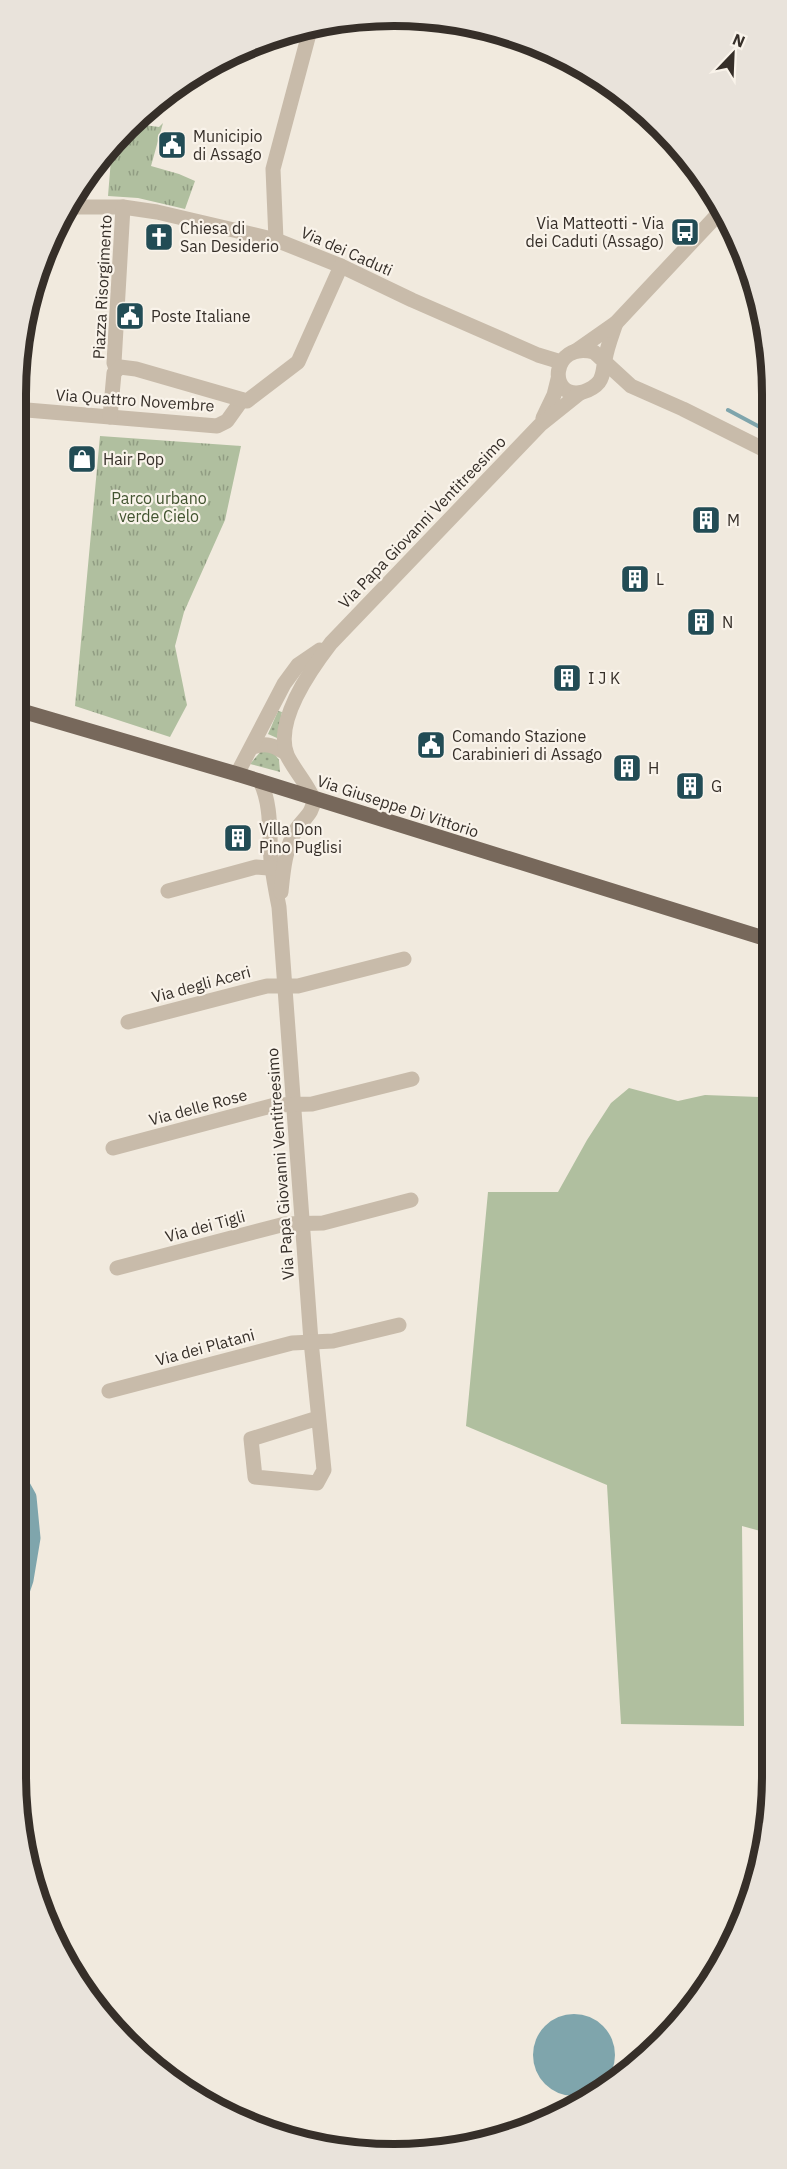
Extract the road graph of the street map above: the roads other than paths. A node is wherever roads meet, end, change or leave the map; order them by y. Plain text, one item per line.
1 (308, 36) edge
2 (76, 207) edge
3 (123, 207) junction
4 (716, 217) edge
5 (276, 240) junction
6 (341, 266) junction
7 (616, 323) junction
8 (576, 351) junction
9 (561, 362) junction
10 (604, 363) junction
11 (116, 369) junction
12 (558, 379) junction
13 (631, 386) junction
14 (586, 391) junction
15 (242, 400) junction
16 (26, 410) edge
17 (110, 417) junction
18 (540, 424) junction
19 (762, 448) edge
20 (330, 643) junction
21 (26, 712) edge
22 (253, 747) junction
23 (286, 753) junction
24 (237, 774) junction
25 (260, 781) junction
26 (313, 798) junction
27 (268, 819) junction
28 (296, 830) junction
29 (278, 868) junction
30 (168, 891) dead end
31 (762, 938) edge
32 (405, 959) dead end
33 (284, 986) junction
34 (128, 1022) dead end
35 (412, 1079) dead end
36 (294, 1104) junction
37 (113, 1148) dead end
38 (411, 1200) dead end
39 (303, 1223) junction
40 (117, 1268) dead end
41 (399, 1325) dead end
42 (311, 1341) junction
43 (109, 1391) dead end
44 (318, 1418) junction

1 - 5 street
2 - 3 street, Via dei Caduti
3 - 5 street, Via dei Caduti
3 - 11 street, Piazza Risorgimento
4 - 7 street
5 - 6 street, Via dei Caduti
6 - 9 street, Via dei Caduti
6 - 15 street
7 - 8 street
7 - 10 street
8 - 9 street
8 - 10 street
9 - 12 street
10 - 13 street
10 - 14 street
11 - 15 street
11 - 17 street, Piazza Risorgimento
12 - 14 street
12 - 18 street, Via Papa Giovanni Ventitreesimo
13 - 14 street
13 - 19 street
14 - 18 street, Via Papa Giovanni Ventitreesimo
15 - 17 street, Via Quattro Novembre
16 - 17 street, Via Quattro Novembre
18 - 20 street, Via Papa Giovanni Ventitreesimo
20 - 22 street, Via Papa Giovanni Ventitreesimo
20 - 23 street, Via Papa Giovanni Ventitreesimo
21 - 24 main road, Via Giuseppe Di Vittorio
22 - 23 street
22 - 24 street, Via Papa Giovanni Ventitreesimo
23 - 26 street
24 - 25 main road, Via Giuseppe Di Vittorio
25 - 26 main road, Via Giuseppe Di Vittorio
25 - 27 street, Via Papa Giovanni Ventitreesimo
26 - 28 street, Via Papa Giovanni Ventitreesimo
26 - 31 main road, Via Giuseppe Di Vittorio
27 - 28 street
27 - 29 street, Via Papa Giovanni Ventitreesimo
28 - 29 street, Via Papa Giovanni Ventitreesimo
29 - 30 street
29 - 33 street, Via Papa Giovanni Ventitreesimo
32 - 33 street, Via degli Aceri
33 - 34 street, Via degli Aceri
33 - 36 street, Via Papa Giovanni Ventitreesimo
35 - 36 street, Via delle Rose
36 - 37 street, Via delle Rose
36 - 39 street, Via Papa Giovanni Ventitreesimo
38 - 39 street, Via dei Tigli
39 - 40 street, Via dei Tigli
39 - 42 street, Via Papa Giovanni Ventitreesimo
41 - 42 street, Via dei Platani
42 - 43 street, Via dei Platani
42 - 44 street, Via Papa Giovanni Ventitreesimo
44 - 44 street, Via Papa Giovanni Ventitreesimo

